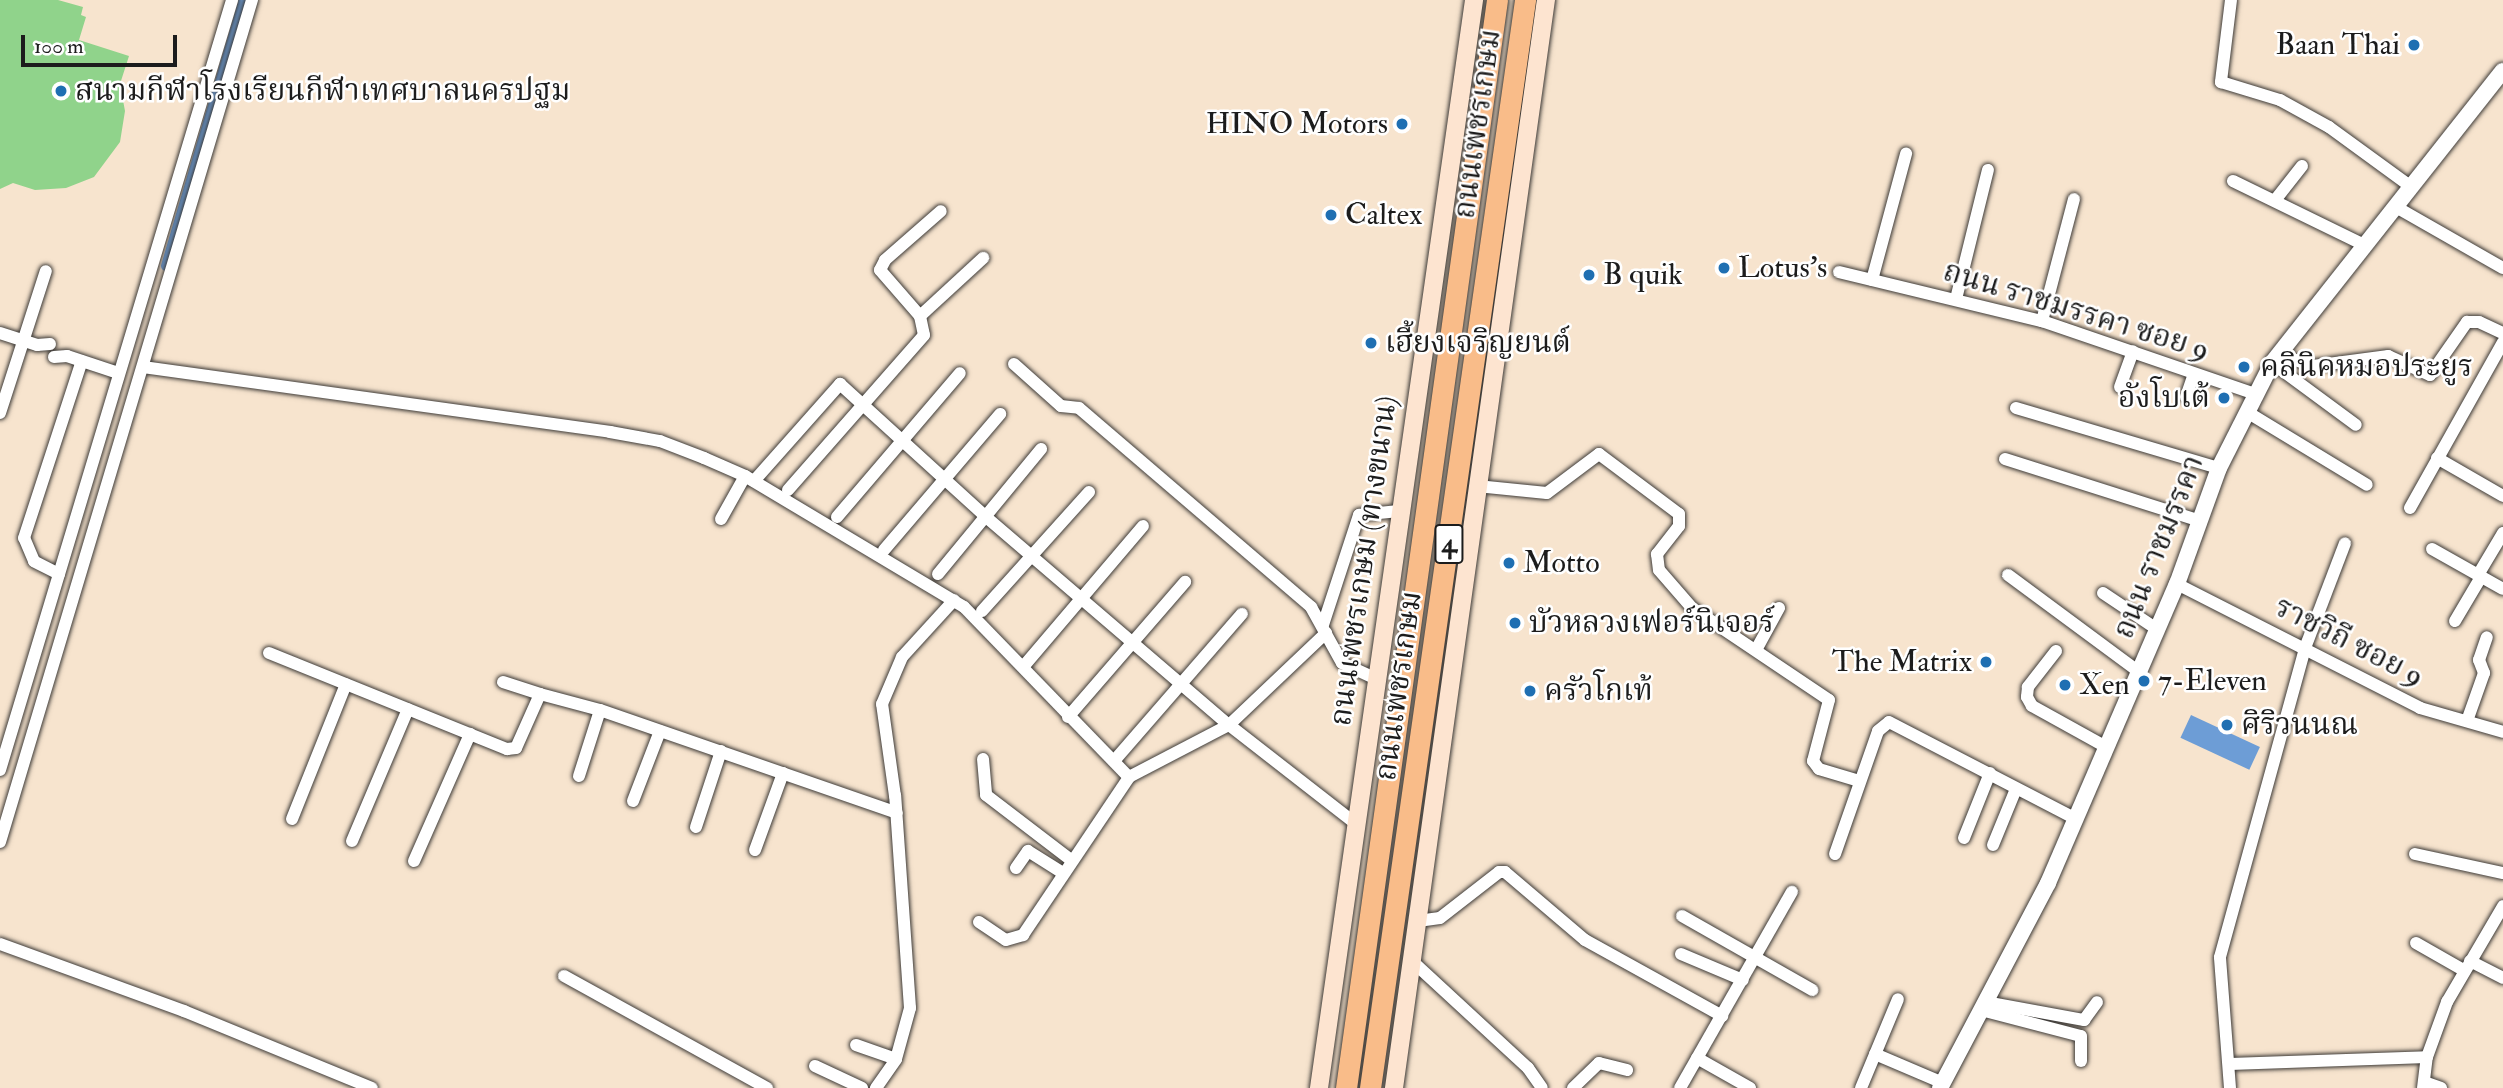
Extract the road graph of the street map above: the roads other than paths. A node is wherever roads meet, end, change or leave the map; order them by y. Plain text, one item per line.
1 (232, 0) edge
2 (252, 0) edge
3 (1474, 0) edge
4 (1484, 0) edge
5 (1497, 0) edge
6 (1525, 0) edge
7 (1537, 0) edge
8 (1546, 0) edge
9 (2231, 0) edge
10 (2503, 71) edge
11 (1475, 150) junction
12 (1504, 153) junction
13 (1906, 154) dead end
14 (2302, 166) dead end
15 (1988, 170) dead end
16 (2233, 181) dead end
17 (2410, 186) junction
18 (2074, 199) dead end
19 (2276, 199) junction
20 (2396, 207) junction
21 (941, 211) dead end
22 (2366, 246) junction
23 (983, 258) dead end
24 (2503, 268) edge
25 (47, 271) dead end
26 (1839, 272) dead end
27 (1872, 280) junction
28 (1956, 299) junction
29 (920, 316) junction
30 (2042, 321) junction
31 (0, 333) edge
32 (2503, 333) edge
33 (24, 341) junction
34 (2503, 342) edge
35 (2133, 351) junction
36 (2275, 358) junction
37 (82, 361) junction
38 (1014, 365) dead end
39 (143, 367) junction
40 (118, 373) junction
41 (960, 373) dead end
42 (2194, 374) junction
43 (2120, 387) dead end
44 (2255, 394) junction
45 (2186, 397) dead end
46 (862, 406) junction
47 (2016, 408) dead end
48 (2247, 412) junction
49 (0, 413) edge
50 (1000, 414) dead end
51 (2356, 425) dead end
52 (904, 443) junction
53 (1041, 449) dead end
54 (2437, 458) junction
55 (2005, 459) dead end
56 (2218, 468) junction
57 (946, 478) junction
58 (750, 479) junction
59 (2367, 485) dead end
60 (1477, 486) junction
61 (788, 490) dead end
62 (1089, 492) dead end
63 (2503, 496) edge
64 (2410, 508) dead end
65 (1399, 512) junction
66 (837, 517) dead end
67 (986, 517) junction
68 (721, 519) dead end
69 (2200, 521) junction
70 (1143, 526) dead end
71 (2503, 533) edge
72 (2345, 543) dead end
73 (2432, 549) dead end
74 (884, 550) dead end
75 (1033, 555) junction
76 (58, 574) junction
77 (938, 574) dead end
78 (2008, 575) dead end
79 (2479, 576) junction
80 (1185, 582) dead end
81 (2177, 584) junction
82 (2503, 589) edge
83 (2103, 593) dead end
84 (1084, 597) junction
85 (954, 600) junction
86 (1779, 608) dead end
87 (982, 611) dead end
88 (1242, 614) dead end
89 (2455, 621) dead end
90 (1325, 629) junction
91 (2158, 630) junction
92 (2487, 637) dead end
93 (1132, 642) junction
94 (2305, 648) junction
95 (1756, 650) junction
96 (2056, 651) dead end
97 (269, 653) dead end
98 (1023, 667) junction
99 (2139, 673) junction
100 (1376, 680) junction
101 (503, 682) dead end
102 (1182, 683) junction
103 (346, 684) junction
104 (540, 694) junction
105 (408, 709) junction
106 (600, 710) junction
107 (1068, 717) junction
108 (2467, 721) junction
109 (1229, 726) junction
110 (660, 731) junction
111 (2503, 732) edge
112 (470, 734) junction
113 (2106, 747) junction
114 (721, 751) junction
115 (983, 759) dead end
116 (1114, 761) junction
117 (0, 770) edge
118 (783, 774) junction
119 (1990, 774) junction
120 (579, 776) dead end
121 (1129, 776) junction
122 (1859, 781) junction
123 (2016, 789) junction
124 (633, 801) dead end
125 (897, 813) junction
126 (292, 819) dead end
127 (2076, 819) junction
128 (1355, 823) junction
129 (696, 827) dead end
130 (1964, 838) dead end
131 (352, 841) dead end
132 (0, 842) edge
133 (1993, 845) dead end
134 (755, 850) dead end
135 (1835, 854) dead end
136 (2414, 854) dead end
137 (1071, 860) junction
138 (414, 861) dead end
139 (1016, 868) dead end
140 (1063, 873) junction
141 (2503, 873) edge
142 (1792, 892) dead end
143 (2503, 906) edge
144 (1682, 916) dead end
145 (1418, 920) junction
146 (979, 922) dead end
147 (2416, 943) dead end
148 (0, 944) edge
149 (1681, 954) dead end
150 (1757, 956) junction
151 (1412, 961) junction
152 (2468, 966) junction
153 (564, 976) dead end
154 (2503, 978) edge
155 (1743, 980) junction
156 (1812, 990) dead end
157 (1898, 999) dead end
158 (2097, 1002) dead end
159 (1983, 1006) junction
160 (1722, 1016) junction
161 (1356, 1017) junction
162 (856, 1045) dead end
163 (1875, 1054) junction
164 (2427, 1057) junction
165 (1697, 1058) junction
166 (896, 1059) junction
167 (2081, 1061) dead end
168 (2230, 1064) junction
169 (815, 1066) dead end
170 (1627, 1070) dead end
171 (1942, 1085) edge
172 (2423, 1085) edge
173 (372, 1088) edge
174 (767, 1088) edge
175 (862, 1088) edge
176 (876, 1088) edge
177 (1319, 1088) edge
178 (1334, 1088) edge
179 (1346, 1088) edge
180 (1370, 1088) edge
181 (1394, 1088) edge
182 (1542, 1088) edge
183 (1573, 1088) edge
184 (1680, 1088) edge
185 (1750, 1088) edge
186 (1861, 1088) edge
187 (2230, 1088) edge
188 (2441, 1088) edge

1 - 40 street
2 - 39 street
3 - 65 main road, ถนนเพชรเกษม (ทางขนาน) / 4
4 - 11 highway
5 - 11 highway, ถนนเพชรเกษม / 4
6 - 12 highway, ถนนเพชรเกษม / 4
7 - 12 highway
8 - 60 main road, 4
9 - 17 street
10 - 17 street, ถนน ราชมรรคา
11 - 161 highway, ถนนเพชรเกษม / 4
12 - 180 highway, ถนนเพชรเกษม / 4
13 - 27 street
14 - 19 street
15 - 28 street
16 - 19 street
17 - 20 street, ถนน ราชมรรคา
18 - 30 street
19 - 22 street
20 - 22 street, ถนน ราชมรรคา
20 - 24 street
21 - 29 street
22 - 36 street, ถนน ราชมรรคา
23 - 29 street
25 - 33 street
26 - 27 street, ถนน ราชมรรคา ซอย 9
27 - 28 street, ถนน ราชมรรคา ซอย 9
28 - 30 street, ถนน ราชมรรคา ซอย 9
29 - 46 street
30 - 35 street, ถนน ราชมรรคา ซอย 9
31 - 33 street
32 - 36 street
33 - 37 street
33 - 49 street
34 - 54 street
35 - 42 street, ถนน ราชมรรคา ซอย 9
35 - 43 street
36 - 44 street, ถนน ราชมรรคา
36 - 51 street
37 - 40 street
37 - 76 street
38 - 90 street
39 - 58 street
39 - 132 street
40 - 76 street
41 - 52 street
42 - 44 street, ถนน ราชมรรคา ซอย 9
42 - 45 street
44 - 48 street, ถนน ราชมรรคา
46 - 52 street
46 - 58 street
46 - 61 street
47 - 56 street
48 - 56 street, ถนน ราชมรรคา
48 - 59 street
50 - 57 street
52 - 57 street
52 - 66 street
53 - 67 street
54 - 63 street
54 - 64 street
55 - 69 street
56 - 69 street, ถนน ราชมรรคา
57 - 67 street
57 - 74 street
58 - 68 street
58 - 85 street
60 - 95 street
60 - 145 main road, 4
62 - 75 street
65 - 90 street
65 - 100 main road, ถนนเพชรเกษม (ทางขนาน) / 4
67 - 75 street
67 - 77 street
69 - 81 street, ถนน ราชมรรคา
70 - 84 street
71 - 79 street
72 - 94 street
73 - 79 street
75 - 84 street
75 - 87 street
76 - 117 street
78 - 99 street
79 - 82 street
79 - 89 street
80 - 93 street
81 - 91 street, ถนน ราชมรรคา
81 - 94 street, ราชวิถี ซอย 9
83 - 91 street
84 - 93 street
84 - 98 street
85 - 98 street
85 - 125 street
86 - 95 street
88 - 102 street
90 - 100 street
90 - 109 street
91 - 99 street, ถนน ราชมรรคา
92 - 108 street
93 - 102 street
93 - 107 street
94 - 108 street, ราชวิถี ซอย 9
94 - 168 street
95 - 122 street
96 - 113 street
97 - 103 street
98 - 107 street
99 - 113 street, ถนน ราชมรรคา
100 - 128 main road, ถนนเพชรเกษม (ทางขนาน) / 4
101 - 104 street
102 - 109 street
102 - 116 street
103 - 105 street
103 - 126 street
104 - 106 street
104 - 112 street
105 - 112 street
105 - 131 street
106 - 110 street
106 - 120 street
107 - 116 street
108 - 111 street, ราชวิถี ซอย 9
109 - 121 street
109 - 128 street
110 - 114 street
110 - 124 street
112 - 138 street
113 - 127 street, ถนน ราชมรรคา
114 - 118 street
114 - 129 street
115 - 137 street
116 - 121 street
118 - 125 street
118 - 134 street
119 - 122 street
119 - 123 street
119 - 130 street
121 - 137 street
122 - 135 street
123 - 127 street
123 - 133 street
125 - 166 street
127 - 159 street, ถนน ราชมรรคา
128 - 177 main road, ถนนเพชรเกษม (ทางขนาน) / 4
136 - 141 street
137 - 140 street
139 - 140 street
140 - 146 street
142 - 150 street
143 - 152 street
144 - 150 street
145 - 151 main road, 4
145 - 160 street
147 - 152 street
148 - 173 street
149 - 155 street
150 - 155 street
150 - 156 street
151 - 181 main road, 4
151 - 182 street
152 - 154 street
152 - 164 street
153 - 174 street
155 - 160 street
157 - 163 street
158 - 159 street
159 - 167 street
159 - 171 street, ถนน ราชมรรคา
160 - 165 street
161 - 178 highway
161 - 179 highway, ถนนเพชรเกษม / 4
162 - 166 street
163 - 171 street
163 - 186 street
164 - 168 street
164 - 172 street
165 - 184 street
165 - 185 street
166 - 176 street
168 - 187 street
169 - 175 street
170 - 183 street
172 - 188 street

